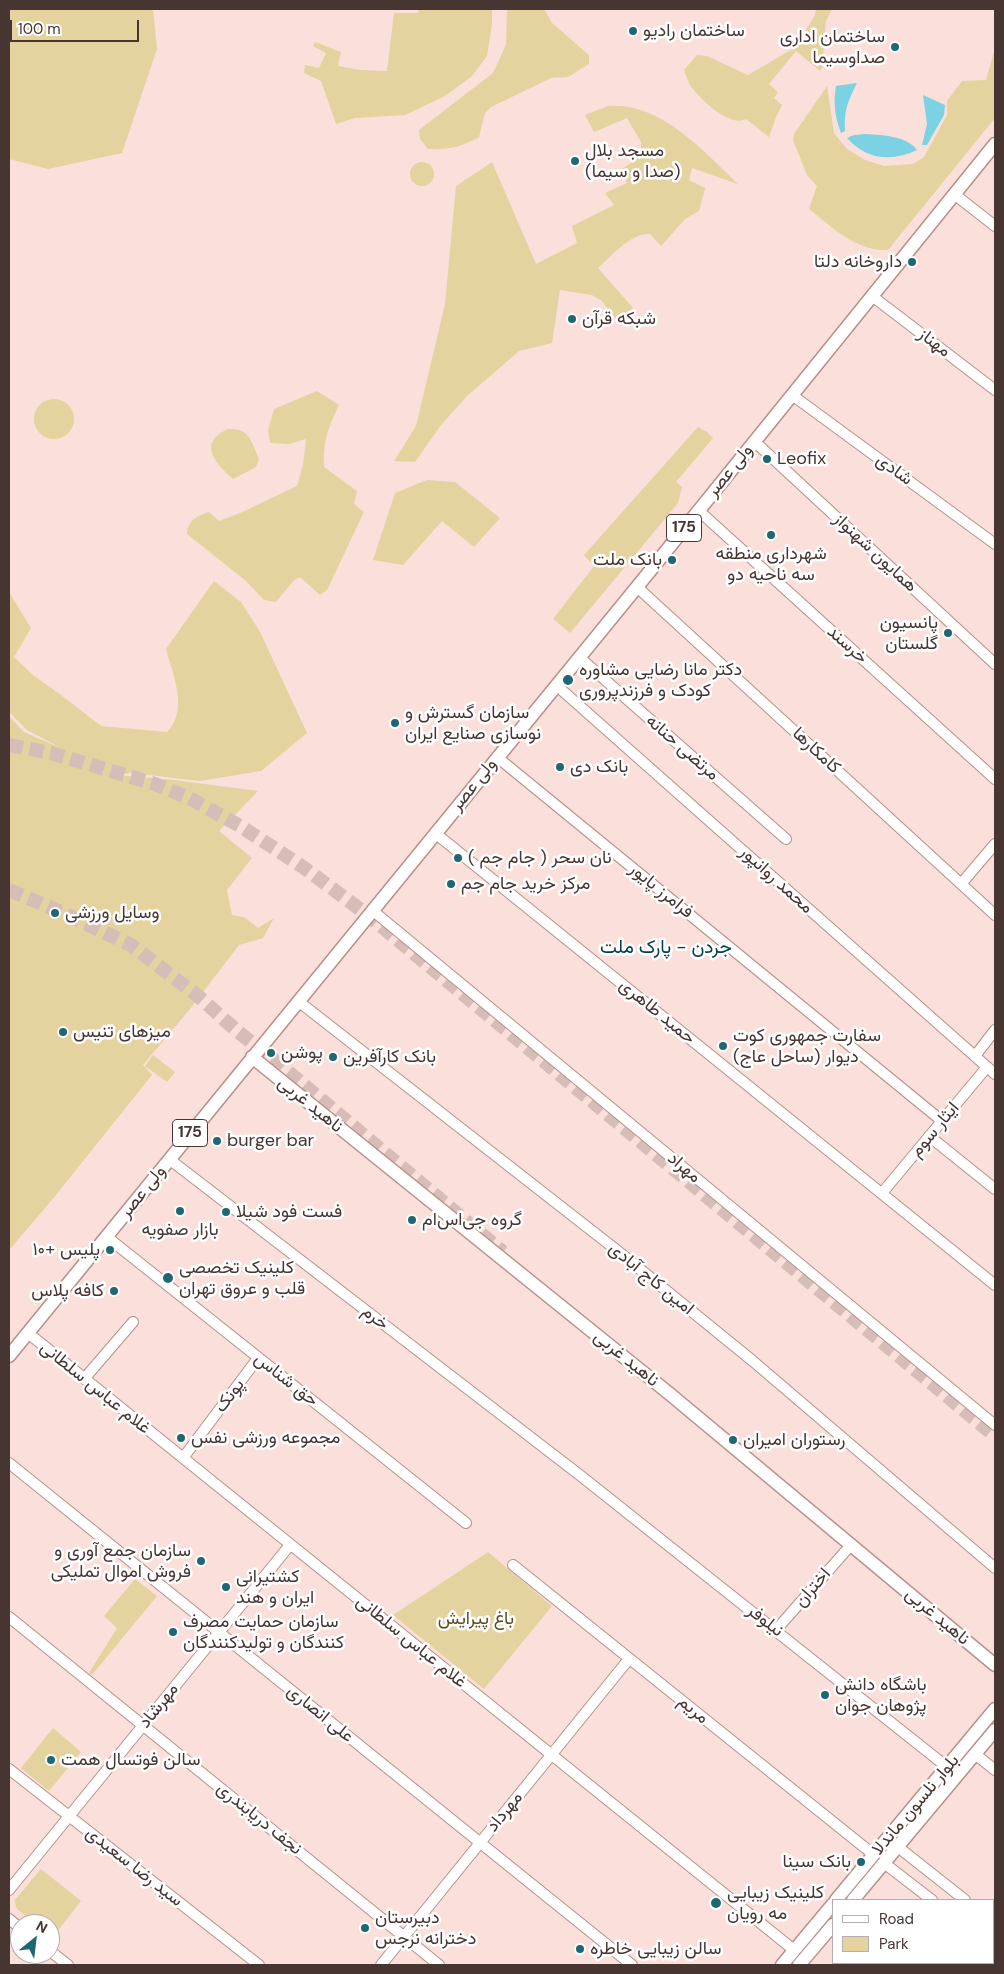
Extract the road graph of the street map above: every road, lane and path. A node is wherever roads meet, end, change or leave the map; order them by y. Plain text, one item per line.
1 (995, 144) edge
2 (954, 194) junction
3 (995, 226) edge
4 (872, 296) junction
5 (995, 390) edge
6 (792, 395) junction
7 (754, 441) junction
8 (698, 510) junction
9 (995, 544) edge
10 (637, 586) junction
11 (579, 657) junction
12 (995, 664) edge
13 (556, 685) junction
14 (497, 757) junction
15 (995, 780) edge
16 (435, 832) junction
17 (786, 839) dead end
18 (995, 844) edge
19 (961, 884) junction
20 (372, 910) junction
21 (995, 915) edge
22 (298, 1001) junction
23 (995, 1030) edge
24 (975, 1056) junction
25 (252, 1057) junction
26 (987, 1067) junction
27 (995, 1074) edge
28 (942, 1121) junction
29 (929, 1136) junction
30 (169, 1159) junction
31 (995, 1189) edge
32 (882, 1193) junction
33 (107, 1237) junction
34 (995, 1285) edge
35 (133, 1322) dead end
36 (28, 1333) junction
37 (9, 1356) edge
38 (258, 1358) junction
39 (84, 1379) junction
40 (995, 1425) edge
41 (183, 1458) junction
42 (9, 1463) edge
43 (581, 1476) joint
44 (466, 1523) dead end
45 (290, 1545) junction
46 (850, 1546) junction
47 (513, 1565) dead end
48 (995, 1568) edge
49 (9, 1617) edge
50 (776, 1630) junction
51 (219, 1632) junction
52 (629, 1659) junction
53 (995, 1665) edge
54 (995, 1709) edge
55 (143, 1725) junction
56 (995, 1730) edge
57 (552, 1754) junction
58 (975, 1754) junction
59 (947, 1767) junction
60 (9, 1769) edge
61 (995, 1770) edge
62 (69, 1816) junction
63 (480, 1843) junction
64 (898, 1847) junction
65 (874, 1854) junction
66 (884, 1863) junction
67 (9, 1890) edge
68 (837, 1899) edge
69 (854, 1899) edge
70 (931, 1899) edge
71 (964, 1899) edge
72 (832, 1905) edge
73 (832, 1926) edge
74 (404, 1937) junction
75 (794, 1950) junction
76 (259, 1965) edge
77 (381, 1965) edge
78 (439, 1965) edge
79 (632, 1965) edge
80 (782, 1965) edge
81 (799, 1965) edge

1 - 2 main road, ولی عصر / 175
2 - 3 street
2 - 4 main road, ولی عصر / 175
4 - 5 street, مهناز
4 - 6 main road, ولی عصر / 175
6 - 7 main road, ولی عصر / 175
6 - 9 street, شادی
7 - 8 main road, ولی عصر / 175
7 - 12 street, همایون شهنواز
8 - 10 main road, ولی عصر / 175
8 - 15 street, خرسند
10 - 11 main road, ولی عصر / 175
10 - 19 street, کامکارها
11 - 13 main road, ولی عصر / 175
11 - 17 street, مرتضی حنانه
13 - 14 main road, ولی عصر / 175
13 - 24 street, محمد روانپور
14 - 16 main road, ولی عصر / 175
14 - 28 street, فرامرز پایور
16 - 20 main road, ولی عصر / 175
16 - 32 street, حمید طاهری
18 - 19 street
19 - 21 street, کامکارها
20 - 22 main road, ولی عصر / 175
20 - 40 street, مهراد
22 - 25 main road, ولی عصر / 175
22 - 48 street, امین کاج آبادی
23 - 24 street
24 - 26 street, محمد روانپور
25 - 30 main road, ولی عصر / 175
25 - 46 main road, ناهید غربی
26 - 27 street, محمد روانپور
26 - 28 street, ایثار سوم
28 - 29 street, ایثار سوم
29 - 31 street
29 - 32 street, ایثار سوم
30 - 33 main road, ولی عصر / 175
30 - 43 street, خرم
32 - 34 street, حمید طاهری
33 - 36 main road, ولی عصر / 175
33 - 38 street, حق شناس
35 - 39 street
36 - 37 main road, ولی عصر / 175
36 - 39 street, غلام عباس سلطانی
38 - 41 street, پونک
38 - 44 street, حق شناس
39 - 41 street, غلام عباس سلطانی
41 - 45 street, غلام عباس سلطانی
42 - 51 street, علی انصاری
43 - 50 street, نیلوفر
45 - 51 street, مهرشاد
45 - 57 street, غلام عباس سلطانی
46 - 50 street, اختران
46 - 53 main road, ناهید غربی
47 - 52 street, مریم
49 - 55 street, نجف دریابندری
50 - 59 street, نیلوفر
51 - 55 street, مهرشاد
51 - 63 street, علی انصاری
52 - 57 street, مهرداد
52 - 65 street, مریم
54 - 59 main road, بلوار نلسون ماندلا
55 - 62 street, مهرشاد
55 - 74 street, نجف دریابندری
56 - 58 main road, بلوار نلسون ماندلا
57 - 63 street, مهرداد
57 - 75 street, غلام عباس سلطانی
58 - 61 street
58 - 64 main road, بلوار نلسون ماندلا
59 - 65 main road, بلوار نلسون ماندلا
60 - 62 street, سید رضا سعیدی
62 - 67 street, مهرشاد
62 - 76 street, سید رضا سعیدی
63 - 74 street, مهرداد
63 - 79 street, علی انصاری
64 - 66 main road, بلوار نلسون ماندلا
64 - 71 street
65 - 68 main road, بلوار نلسون ماندلا
66 - 69 main road, بلوار نلسون ماندلا
66 - 70 street
72 - 75 main road
73 - 81 main road
74 - 77 street, مهرداد
74 - 78 street, نجف دریابندری
75 - 80 main road

